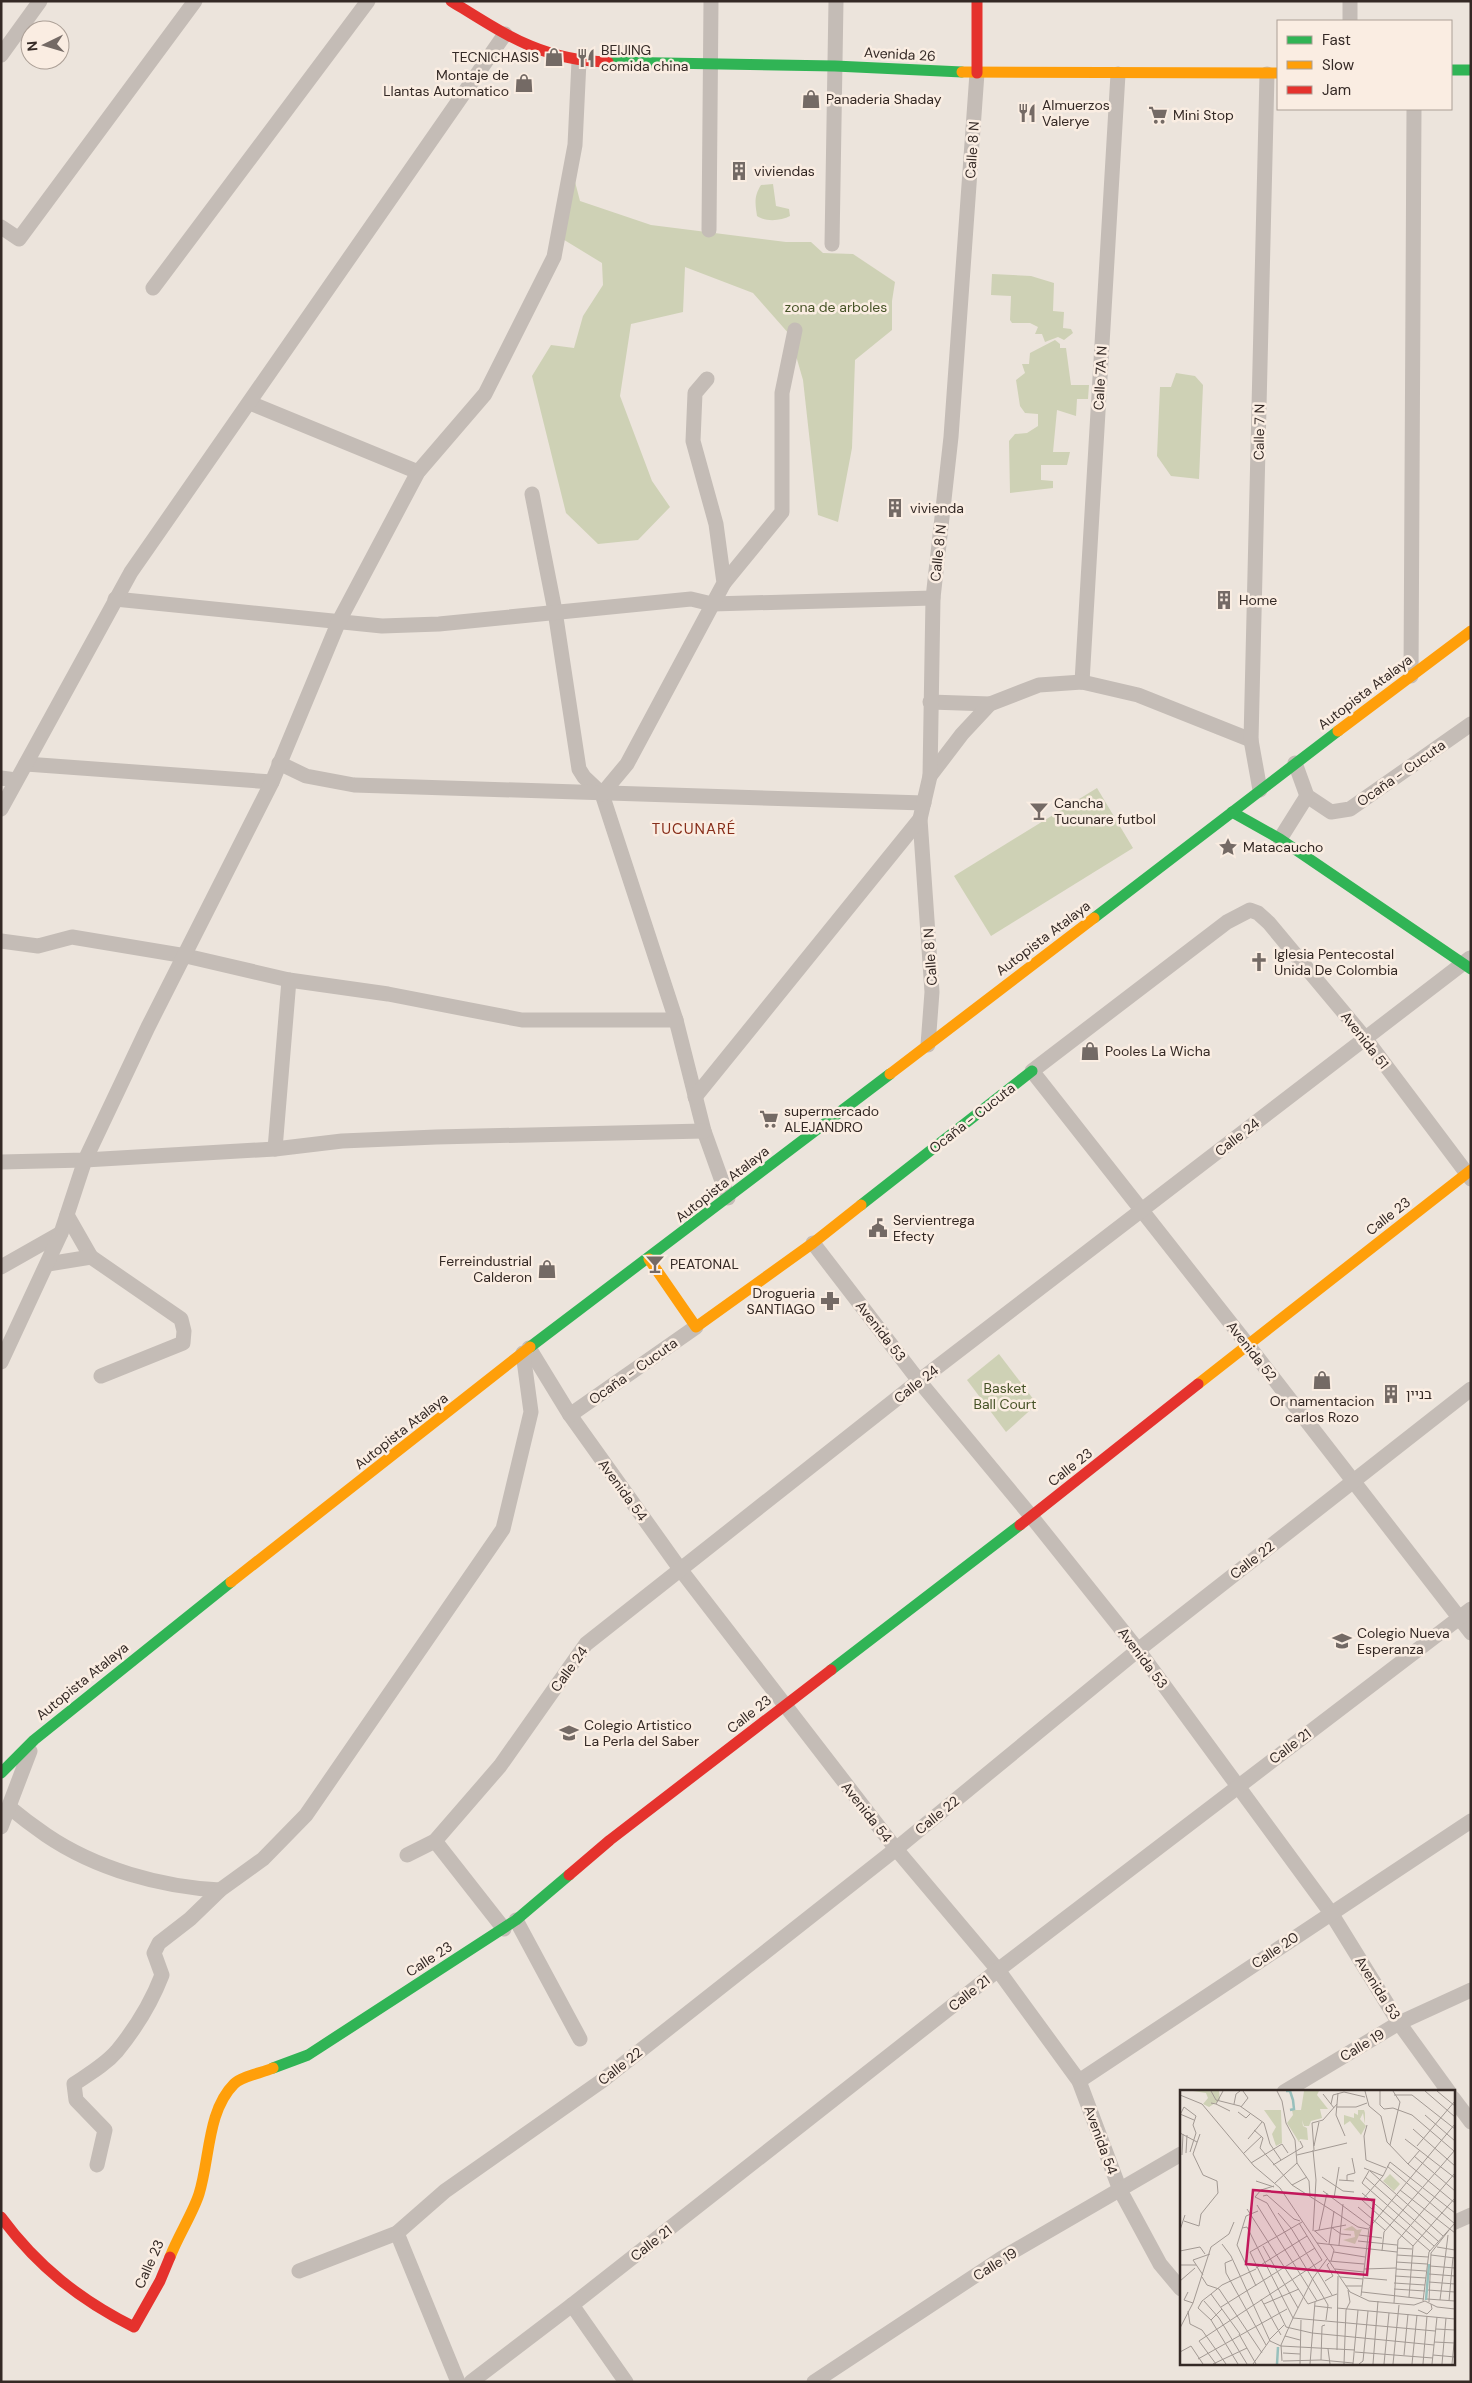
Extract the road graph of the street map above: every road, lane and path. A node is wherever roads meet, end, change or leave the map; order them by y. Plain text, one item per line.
1 (40, 1) edge
2 (194, 1) edge
3 (368, 1) edge
4 (452, 1) edge
5 (711, 1) edge
6 (836, 1) edge
7 (977, 1) edge
8 (1350, 1) edge
9 (1350, 20) edge
10 (505, 34) junction
11 (1, 55) edge
12 (579, 61) junction
13 (711, 63) junction
14 (835, 66) junction
15 (1452, 70) edge
16 (1471, 70) edge
17 (977, 73) junction
18 (1118, 74) junction
19 (1273, 74) edge
20 (1414, 110) edge
21 (1, 226) edge
22 (709, 230) dead end
23 (832, 244) dead end
24 (153, 288) dead end
25 (795, 330) dead end
26 (707, 378) dead end
27 (250, 403) junction
28 (418, 472) junction
29 (532, 494) dead end
30 (724, 584) junction
31 (933, 598) junction
32 (115, 599) junction
33 (712, 604) junction
34 (555, 611) junction
35 (339, 621) junction
36 (1471, 631) edge
37 (1411, 676) junction
38 (1082, 682) junction
39 (930, 702) junction
40 (990, 704) junction
41 (1471, 724) edge
42 (1251, 740) junction
43 (279, 763) junction
44 (1295, 763) junction
45 (26, 764) junction
46 (930, 776) junction
47 (9, 779) edge
48 (272, 782) junction
49 (1260, 790) junction
50 (602, 794) junction
51 (1307, 796) junction
52 (924, 803) junction
53 (1, 808) edge
54 (1232, 812) junction
55 (920, 819) junction
56 (1280, 839) junction
57 (1250, 910) joint
58 (1, 941) edge
59 (186, 956) junction
60 (1468, 963) edge
61 (290, 980) junction
62 (676, 1020) junction
63 (1365, 1038) junction
64 (928, 1045) junction
65 (1032, 1071) junction
66 (696, 1097) junction
67 (704, 1131) junction
68 (275, 1149) junction
69 (85, 1160) junction
70 (1, 1162) edge
71 (1469, 1175) edge
72 (728, 1198) junction
73 (1143, 1210) junction
74 (67, 1215) junction
75 (61, 1233) junction
76 (813, 1243) junction
77 (91, 1257) junction
78 (649, 1259) junction
79 (48, 1264) junction
80 (1, 1267) edge
81 (696, 1327) junction
82 (1248, 1344) junction
83 (526, 1351) junction
84 (1, 1362) edge
85 (101, 1376) dead end
86 (919, 1381) junction
87 (1471, 1388) edge
88 (570, 1415) junction
89 (1353, 1480) junction
90 (1031, 1516) junction
91 (680, 1569) junction
92 (1465, 1614) edge
93 (1471, 1633) edge
94 (1138, 1650) junction
95 (784, 1706) junction
96 (34, 1740) junction
97 (1, 1773) edge
98 (1239, 1786) junction
99 (9, 1807) junction
100 (1471, 1821) edge
101 (1, 1827) edge
102 (435, 1841) junction
103 (896, 1849) junction
104 (407, 1855) dead end
105 (220, 1890) junction
106 (1331, 1913) junction
107 (510, 1925) junction
108 (998, 1970) junction
109 (1471, 1990) edge
110 (1399, 2023) junction
111 (580, 2039) dead end
112 (1079, 2081) junction
113 (1287, 2090) edge
114 (1448, 2090) edge
115 (1454, 2099) edge
116 (1471, 2122) edge
117 (1180, 2155) edge
118 (97, 2165) dead end
119 (1120, 2190) junction
120 (1471, 2214) edge
121 (1, 2217) edge
122 (1454, 2222) edge
123 (397, 2233) junction
124 (299, 2271) dead end
125 (1180, 2287) edge
126 (572, 2305) junction
127 (458, 2382) edge
128 (471, 2382) edge
129 (626, 2382) edge
130 (814, 2382) edge

1 - 11 street
2 - 21 street
3 - 24 street
4 - 10 street, Avenida 26
5 - 13 street
6 - 14 street
7 - 17 street, Calle 8 N
8 - 9 street
10 - 12 street, Avenida 26
10 - 27 street
12 - 13 street, Avenida 26
12 - 28 street
13 - 14 street, Avenida 26
13 - 22 street
14 - 17 street, Avenida 26
14 - 23 street
15 - 16 street
17 - 18 street, Avenida 26
17 - 31 street, Calle 8 N
18 - 19 street, Avenida 26
18 - 38 street, Calle 7A N
19 - 42 street, Calle 7 N
20 - 37 street
25 - 30 street
26 - 30 street
27 - 28 street
27 - 32 street
28 - 35 street
29 - 34 street
30 - 33 street
31 - 33 street
31 - 39 street, Calle 8 N
32 - 35 street
32 - 45 street
33 - 34 street
33 - 50 street
34 - 35 street
34 - 50 street
35 - 43 street
36 - 37 street, Autopista Atalaya
37 - 44 street, Autopista Atalaya
38 - 40 street
38 - 42 street
39 - 40 street
39 - 46 street, Calle 8 N
40 - 46 street
41 - 51 street, Ocaña - Cucuta
42 - 49 street, Calle 7 N
43 - 48 street
43 - 50 street
44 - 49 street, Autopista Atalaya
44 - 51 street
45 - 47 street
45 - 48 street
46 - 52 street, Calle 8 N
47 - 53 street
48 - 59 street
49 - 54 street, Autopista Atalaya
50 - 52 street
50 - 62 street
51 - 56 street
52 - 55 street, Calle 8 N
54 - 56 street
54 - 64 street, Autopista Atalaya
55 - 64 street, Calle 8 N
55 - 66 street
56 - 60 street
57 - 63 street, Avenida 51
57 - 65 street, Ocaña - Cucuta
58 - 59 street
59 - 61 street
59 - 69 street
60 - 63 street, Calle 24
61 - 62 street
61 - 68 street
62 - 66 street
63 - 71 street, Avenida 51
63 - 73 street, Calle 24
64 - 72 street, Autopista Atalaya
65 - 73 street, Avenida 52
65 - 76 street, Ocaña - Cucuta
66 - 67 street
67 - 68 street
67 - 72 street
68 - 69 street
69 - 70 street
69 - 74 street
71 - 82 street, Calle 23
72 - 78 street, Autopista Atalaya
73 - 82 street, Avenida 52
73 - 86 street, Calle 24
74 - 75 street
74 - 77 street
75 - 79 street
75 - 80 street
76 - 81 street, Ocaña - Cucuta
76 - 86 street, Avenida 53
77 - 79 street
77 - 85 street
78 - 81 street
78 - 83 street, Autopista Atalaya
79 - 84 street
81 - 88 street, Ocaña - Cucuta
82 - 89 street, Avenida 52
82 - 90 street, Calle 23
83 - 88 street, Avenida 54
83 - 96 street, Autopista Atalaya
83 - 105 street
86 - 90 street, Avenida 53
86 - 91 street, Calle 24
87 - 89 street, Calle 22
88 - 91 street, Avenida 54
89 - 92 street, Avenida 52
89 - 94 street, Calle 22
90 - 94 street, Avenida 53
90 - 95 street, Calle 23
91 - 95 street, Avenida 54
91 - 102 street, Calle 24
92 - 93 street, Avenida 52
92 - 98 street, Calle 21
94 - 98 street, Avenida 53
94 - 103 street, Calle 22
95 - 103 street, Avenida 54
95 - 107 street, Calle 23
96 - 97 street, Autopista Atalaya
96 - 99 street
98 - 106 street, Avenida 53
98 - 108 street, Calle 21
99 - 101 street
99 - 105 street
100 - 106 street, Calle 20
102 - 104 street, Calle 24
102 - 107 street
103 - 108 street, Avenida 54
103 - 123 street, Calle 22
105 - 118 street
106 - 110 street, Avenida 53
106 - 112 street, Calle 20
107 - 111 street
107 - 121 street, Calle 23
108 - 112 street, Avenida 54
108 - 126 street, Calle 21
109 - 110 street, Calle 19
110 - 113 street, Calle 19
110 - 114 street, Avenida 53
112 - 119 street, Avenida 54
115 - 116 street
117 - 119 street, Calle 19
119 - 125 street, Avenida 54
119 - 130 street, Calle 19
120 - 122 street
123 - 124 street, Calle 22
123 - 127 street
126 - 128 street, Calle 21
126 - 129 street

